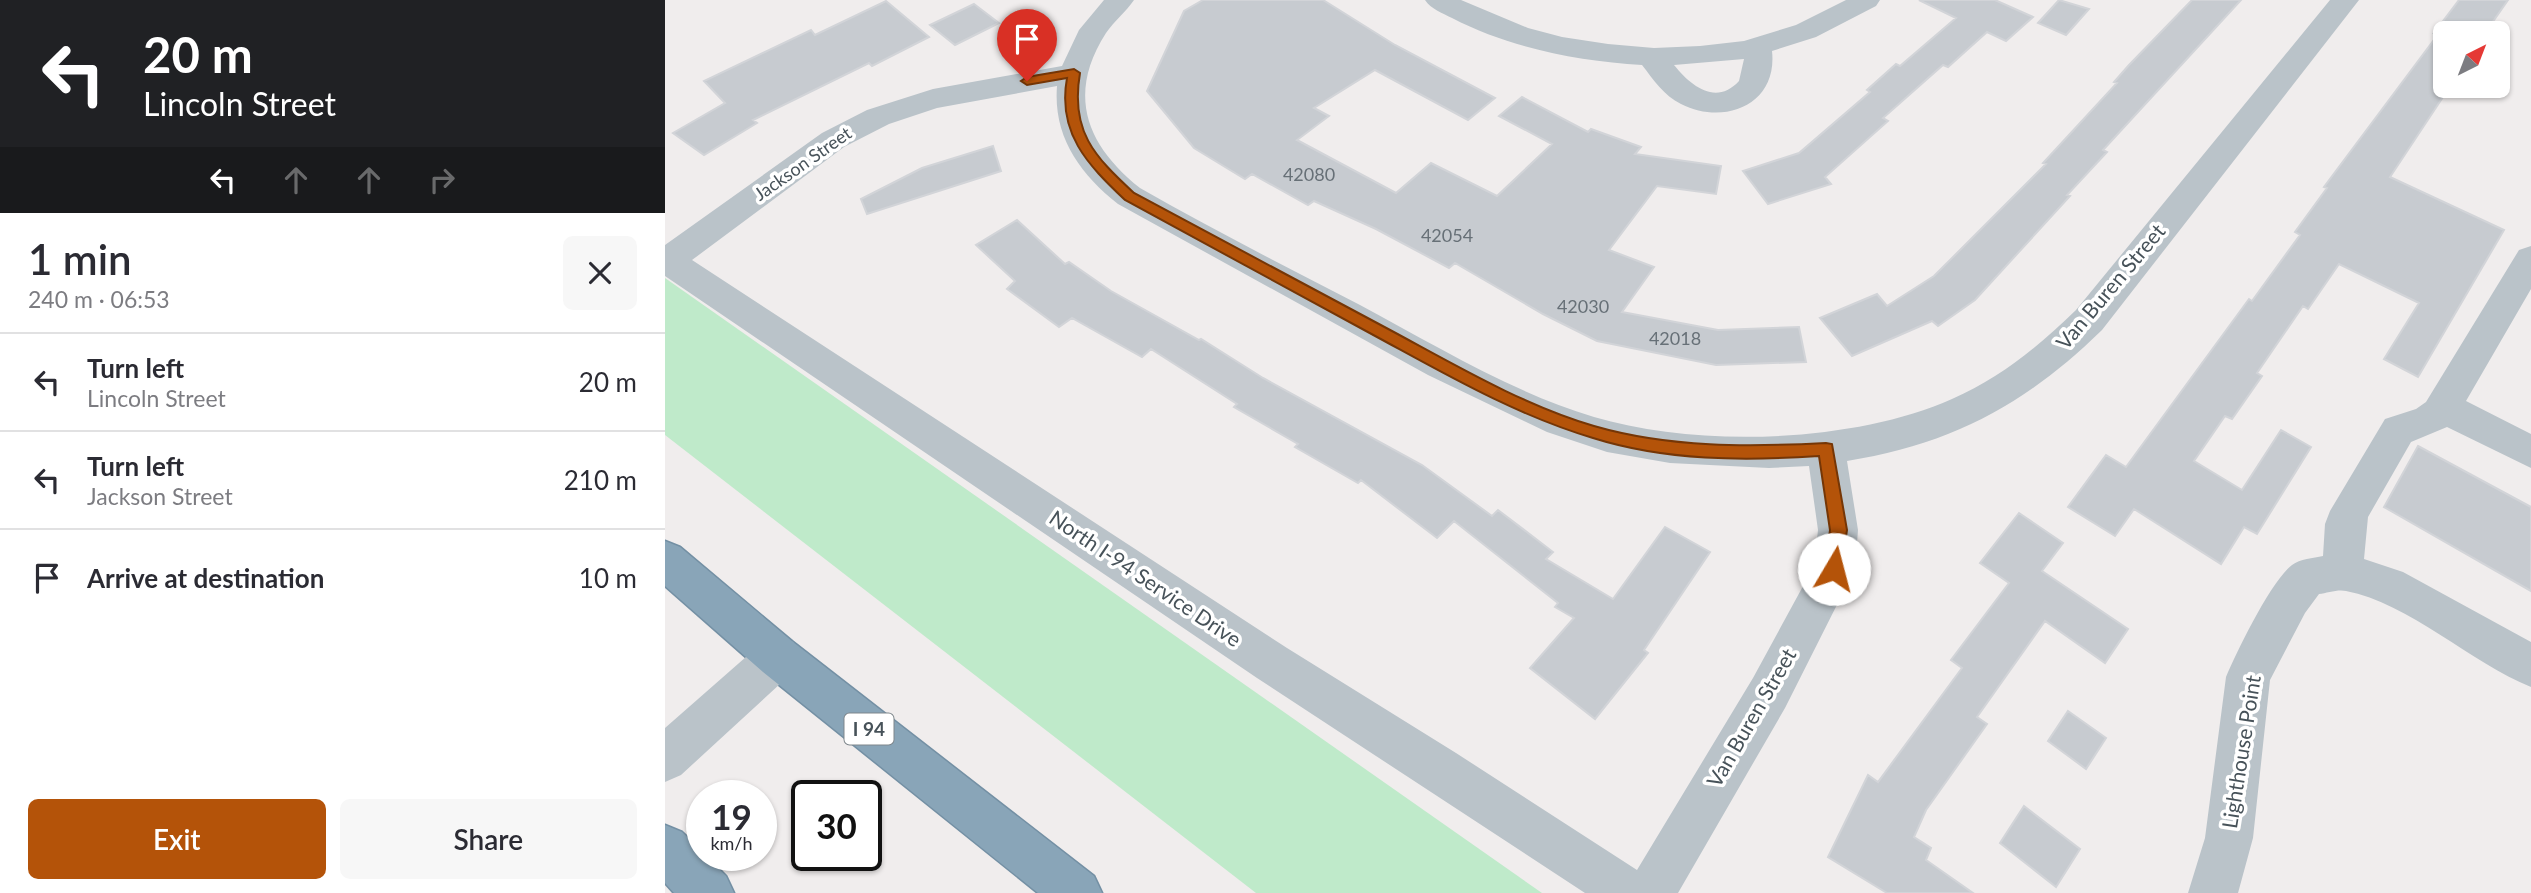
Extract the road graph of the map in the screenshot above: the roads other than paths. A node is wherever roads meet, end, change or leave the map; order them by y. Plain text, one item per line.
1 (1120, 0) edge
2 (1439, 0) edge
3 (1866, 0) edge
4 (2345, 0) edge
5 (1757, 45) junction
6 (1650, 56) junction
7 (1074, 73) junction
8 (2531, 259) edge
9 (666, 260) edge
10 (2442, 407) junction
11 (1826, 449) junction
12 (2531, 452) edge
13 (665, 560) edge
14 (2343, 571) junction
15 (778, 657) junction
16 (2531, 666) edge
17 (665, 759) edge
18 (665, 849) edge
19 (709, 893) edge
20 (1076, 893) edge
21 (1628, 893) edge
22 (1651, 893) edge
23 (2213, 893) edge

1 - 7 street
2 - 6 street
3 - 5 street
4 - 11 street, Van Buren Street
5 - 6 street
5 - 6 street
7 - 9 street, Jackson Street
7 - 11 street
8 - 10 street
9 - 21 street, North I-94 Service Drive
10 - 12 street
10 - 14 street
11 - 22 street, Van Buren Street
13 - 15 highway, I 94
14 - 16 street, Lighthouse Point
14 - 23 street, Lighthouse Point
15 - 17 street
15 - 20 highway, I 94
18 - 19 highway

